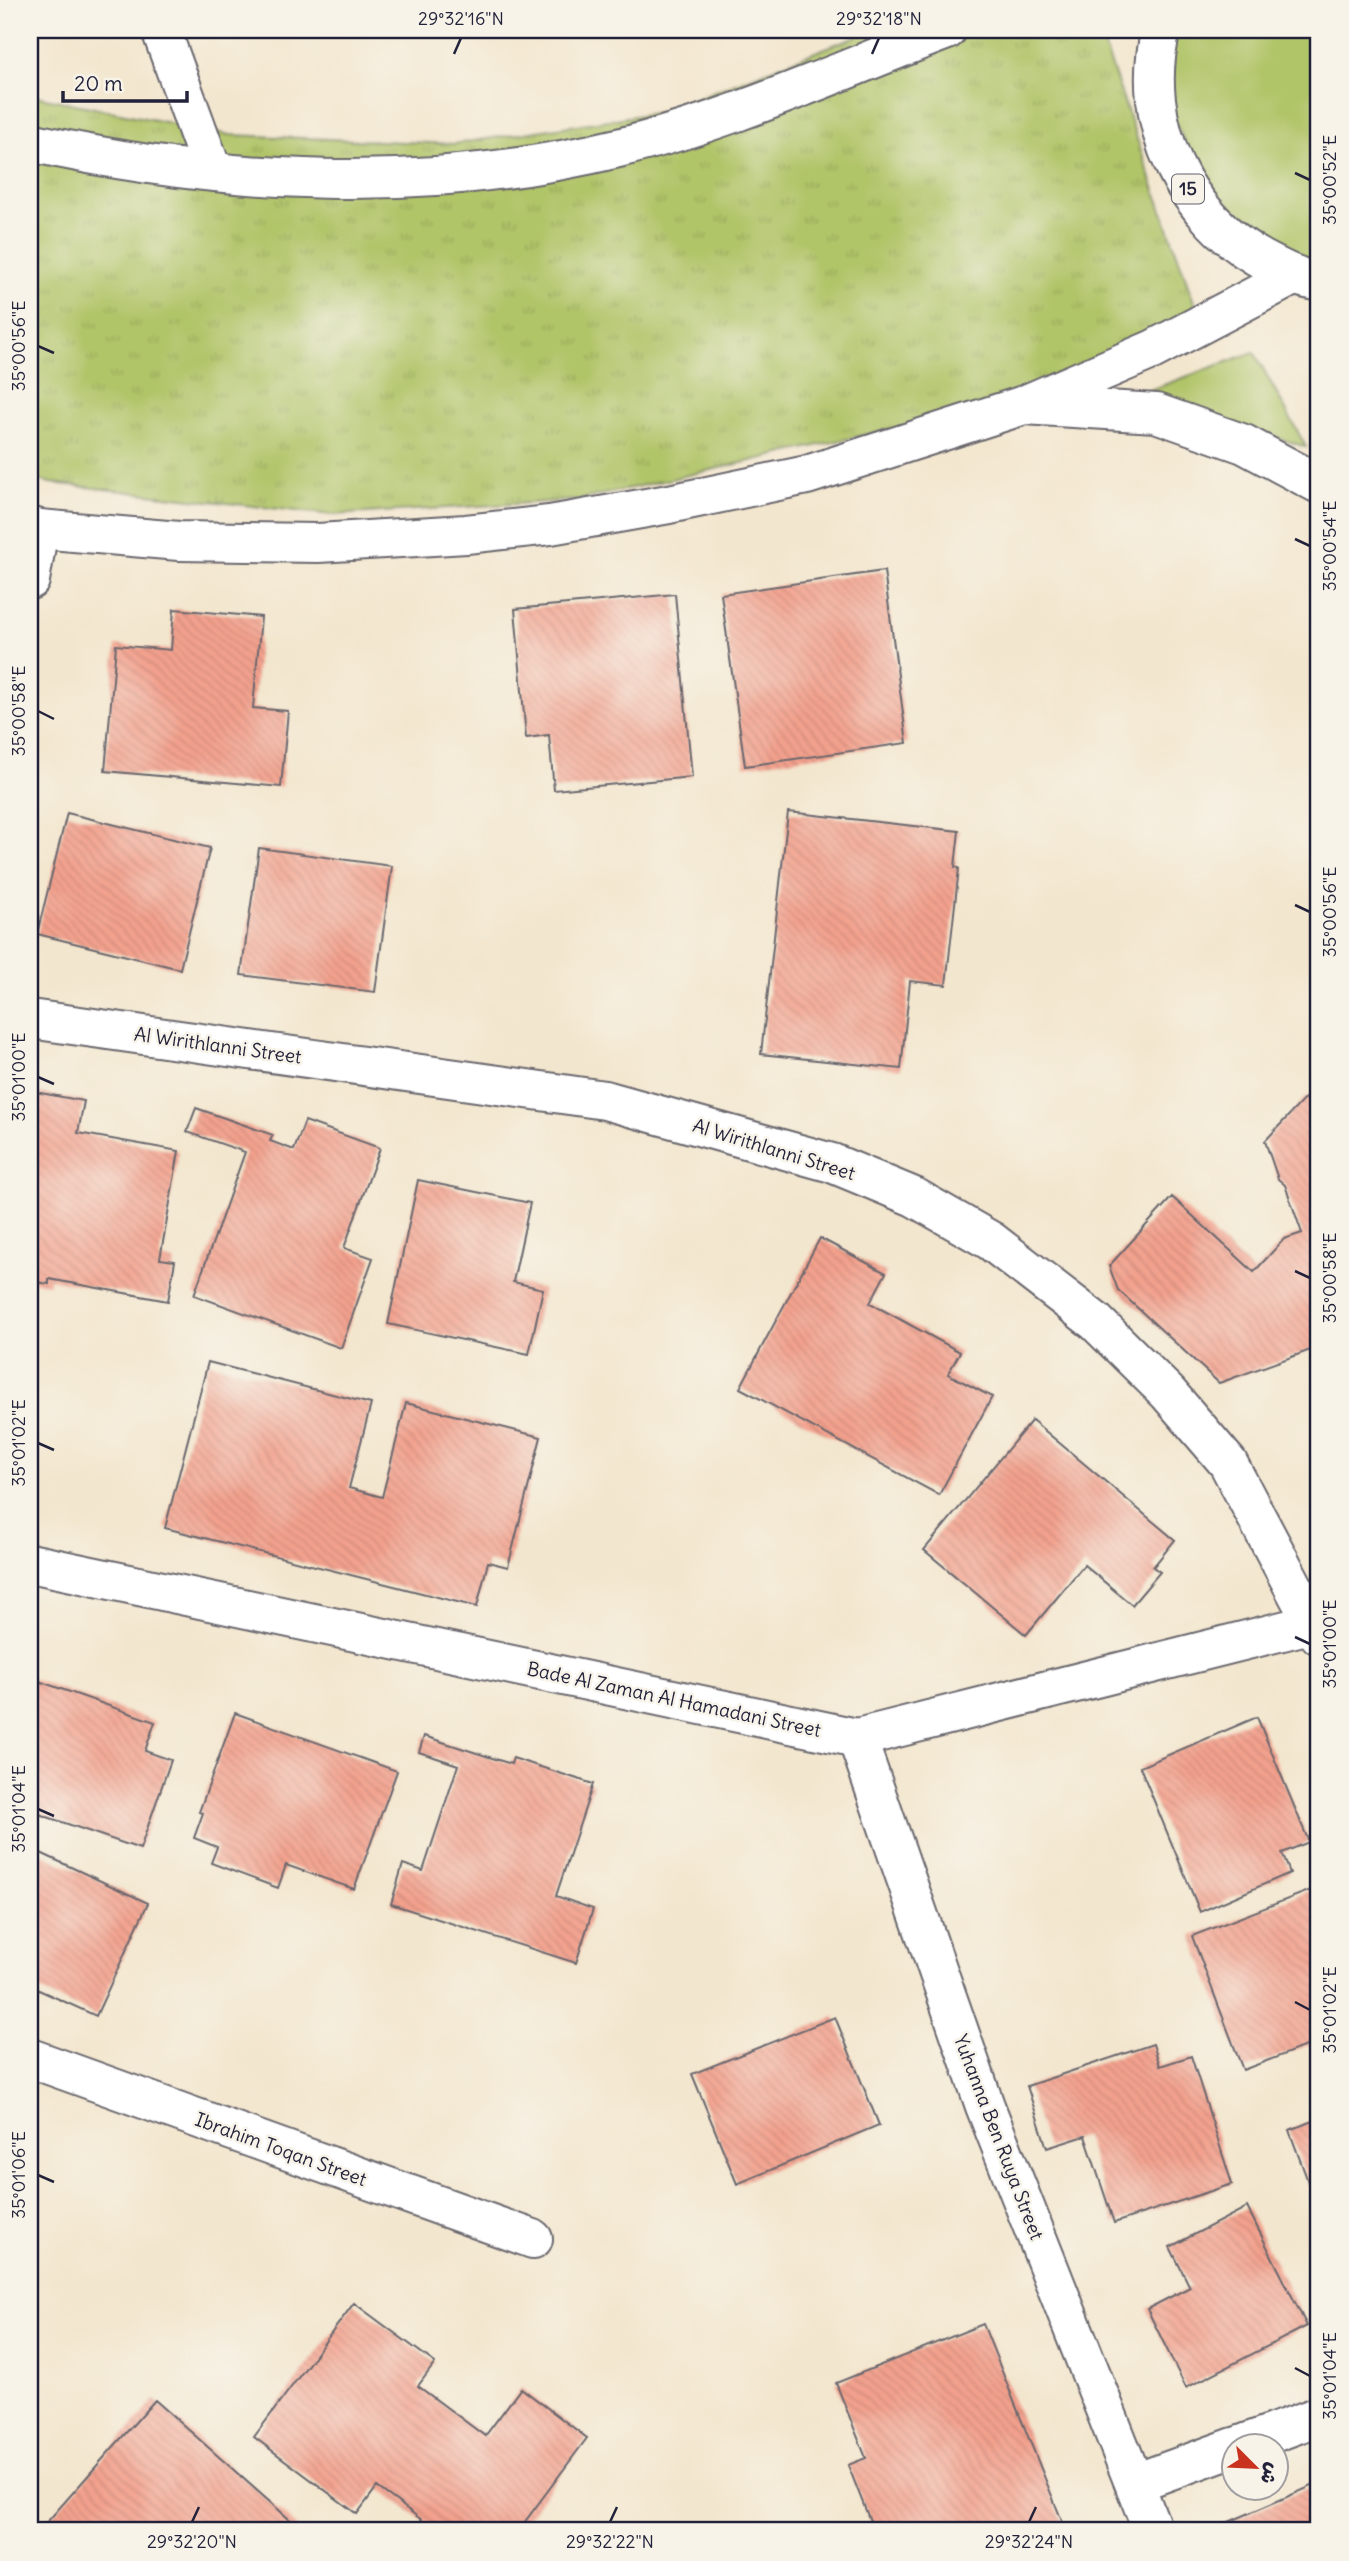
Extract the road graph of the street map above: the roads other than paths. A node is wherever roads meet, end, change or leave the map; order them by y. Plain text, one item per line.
1 (161, 30) edge
2 (1161, 30) edge
3 (938, 32) edge
4 (30, 142) edge
5 (212, 170) junction
6 (1311, 283) edge
7 (1024, 405) junction
8 (1319, 484) edge
9 (34, 528) edge
10 (30, 580) edge
11 (30, 1019) edge
12 (30, 1563) edge
13 (1317, 1629) edge
14 (858, 1738) junction
15 (30, 2058) edge
16 (533, 2239) dead end
17 (1319, 2416) edge
18 (1275, 2432) edge
19 (1220, 2452) edge
20 (1135, 2483) junction
21 (1153, 2531) edge

1 - 5 main road
2 - 6 main road, 15
3 - 5 main road
4 - 5 main road
6 - 7 main road
7 - 8 main road
7 - 9 main road
9 - 10 main road
11 - 13 main road, Al Wirithlanni Street
12 - 14 main road, Bade Al Zaman Al Hamadani Street
13 - 14 main road, Bade Al Zaman Al Hamadani Street
14 - 20 main road, Yuhanna Ben Ruya Street
15 - 16 main road, Ibrahim Toqan Street
17 - 18 main road
19 - 20 main road
20 - 21 main road, Yuhanna Ben Ruya Street

